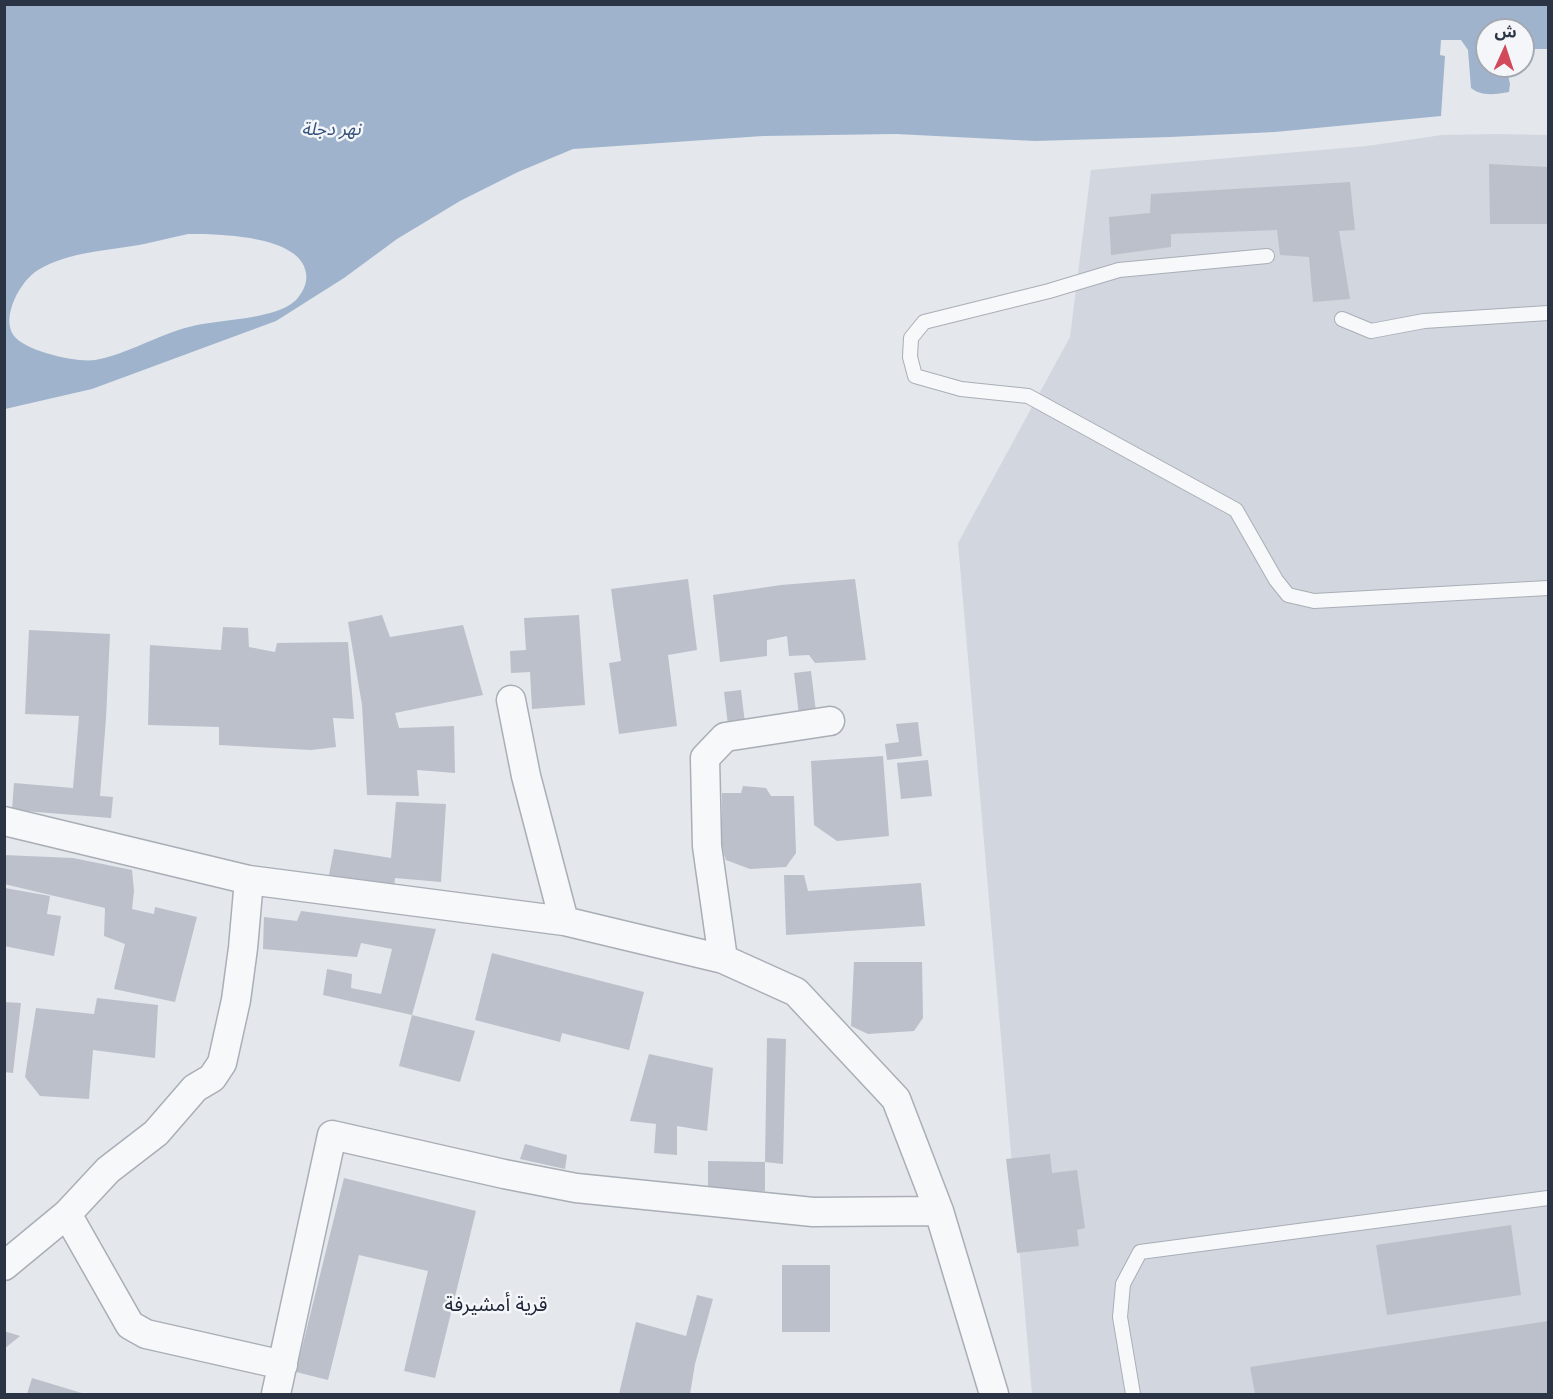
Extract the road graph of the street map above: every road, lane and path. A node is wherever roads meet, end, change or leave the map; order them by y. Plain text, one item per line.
1 (1267, 256) dead end
2 (1548, 313) edge
3 (1342, 319) dead end
4 (1548, 588) edge
5 (511, 700) dead end
6 (830, 721) dead end
7 (4, 821) edge
8 (249, 880) junction
9 (564, 921) junction
10 (723, 959) junction
11 (1548, 1198) edge
12 (939, 1211) junction
13 (67, 1214) junction
14 (4, 1266) edge
15 (284, 1365) junction
16 (276, 1395) edge
17 (994, 1395) edge
18 (1133, 1395) edge

1 - 4 lane
2 - 3 lane
5 - 9 street
6 - 10 street
7 - 8 street
8 - 9 street
8 - 13 street
9 - 10 street
10 - 12 street
11 - 18 lane
12 - 15 street
12 - 17 street
13 - 14 street
13 - 15 street
15 - 16 street

